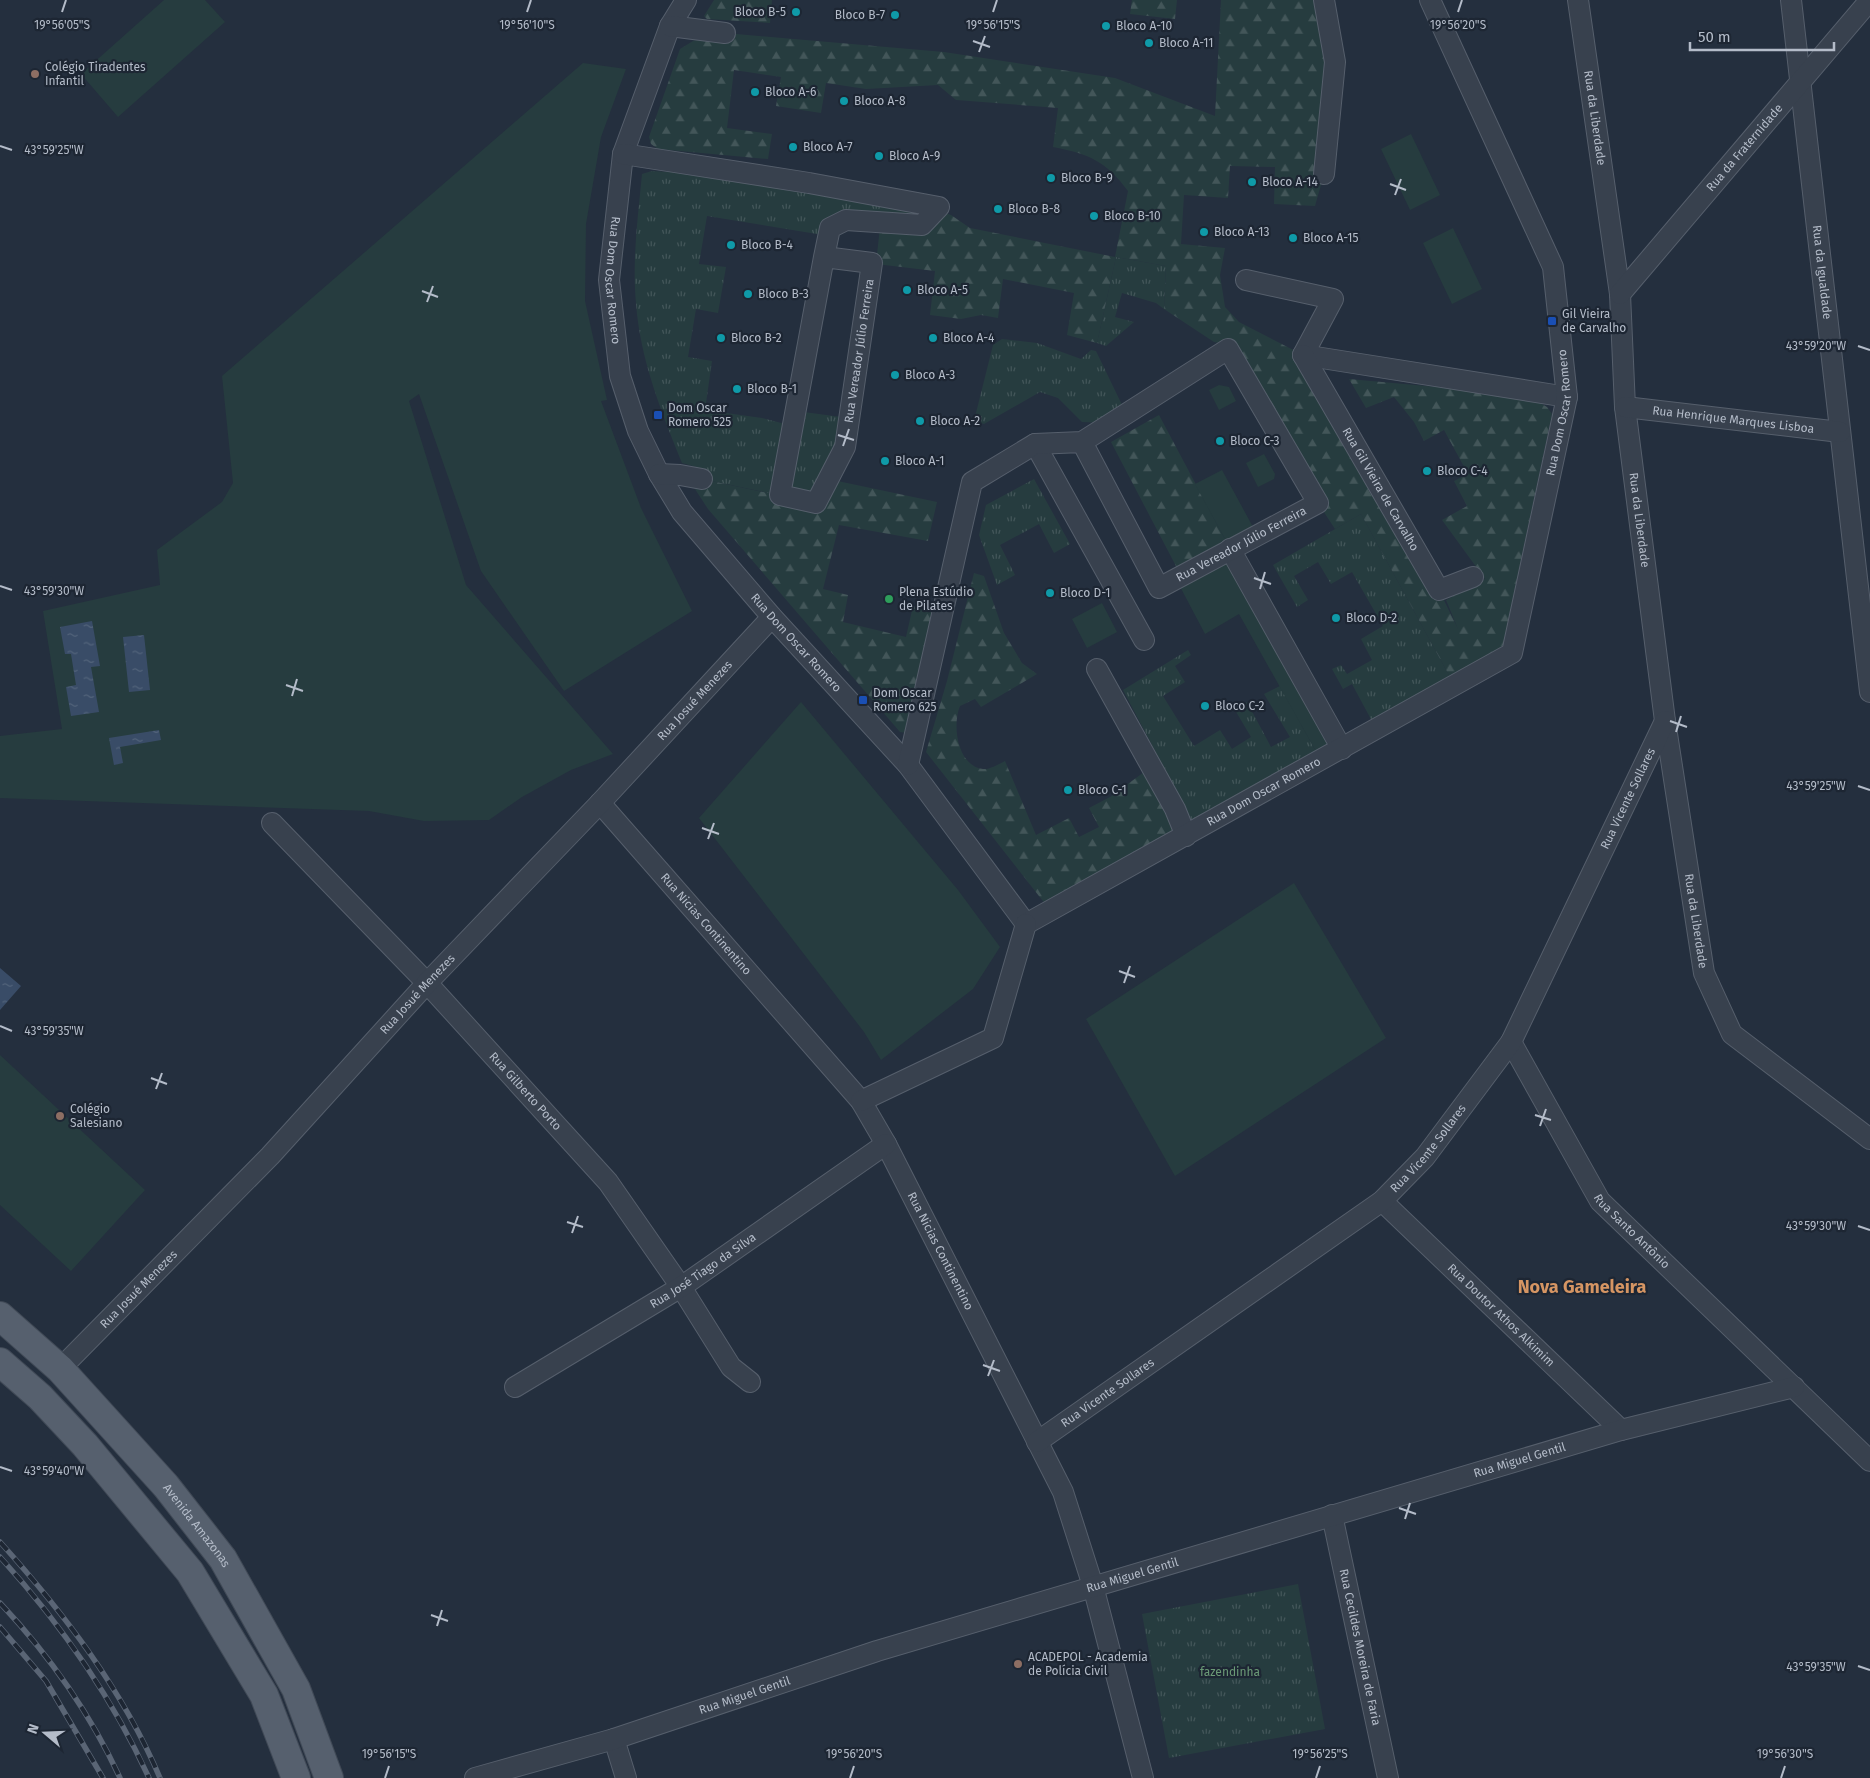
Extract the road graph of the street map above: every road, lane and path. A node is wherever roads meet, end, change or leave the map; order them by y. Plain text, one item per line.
1 (686, 0) edge
2 (1324, 0) edge
3 (1430, 0) edge
4 (1578, 0) edge
5 (1791, 0) edge
6 (1870, 0) edge
7 (670, 26) junction
8 (726, 33) dead end
9 (1801, 83) junction
10 (622, 154) junction
11 (1324, 174) dead end
12 (824, 257) junction
13 (1246, 280) dead end
14 (1620, 294) junction
15 (1304, 355) junction
16 (1567, 397) junction
17 (1624, 407) junction
18 (1840, 432) junction
19 (1082, 442) junction
20 (1035, 444) junction
21 (659, 474) junction
22 (702, 479) dead end
23 (1230, 549) junction
24 (1473, 577) dead end
25 (772, 617) junction
26 (1867, 638) edge
27 (1144, 640) dead end
28 (1097, 669) dead end
29 (1870, 692) edge
30 (1665, 721) junction
31 (1342, 749) junction
32 (908, 765) junction
33 (600, 803) junction
34 (272, 823) dead end
35 (1186, 836) junction
36 (1026, 924) junction
37 (427, 983) junction
38 (1511, 1042) junction
39 (861, 1101) junction
40 (1870, 1139) edge
41 (886, 1144) junction
42 (1382, 1201) junction
43 (681, 1288) junction
44 (0, 1316) edge
45 (0, 1362) edge
46 (60, 1369) junction
47 (750, 1382) dead end
48 (515, 1387) dead end
49 (1794, 1387) junction
50 (1621, 1430) junction
51 (1037, 1442) junction
52 (1870, 1461) edge
53 (1332, 1515) junction
54 (1093, 1586) junction
55 (614, 1739) junction
56 (296, 1778) edge
57 (329, 1778) edge
58 (474, 1778) edge
59 (626, 1778) edge
60 (1143, 1778) edge
61 (1388, 1778) edge

1 - 7 street, Rua Dom Oscar Romero
2 - 11 street
3 - 16 street, Rua Dom Oscar Romero
4 - 14 street, Rua da Liberdade
5 - 9 street, Rua da Igualdade
6 - 9 street, Rua da Fraternidade
7 - 8 street
7 - 10 street, Rua Dom Oscar Romero
9 - 14 street, Rua da Fraternidade
9 - 18 street, Rua da Igualdade
10 - 12 street
10 - 21 street, Rua Dom Oscar Romero
12 - 12 street, Rua Vereador Júlio Ferreira
13 - 15 street
14 - 17 street, Rua da Liberdade
15 - 16 street
15 - 24 street, Rua Gil Vieira de Carvalho
16 - 31 street, Rua Dom Oscar Romero
17 - 18 street, Rua Henrique Marques Lisboa
17 - 30 street, Rua da Liberdade
18 - 26 street, Rua da Igualdade
19 - 20 street
19 - 23 street, Rua Vereador Júlio Ferreira
19 - 23 street, Rua Vereador Júlio Ferreira
20 - 27 street
20 - 32 street
21 - 22 street
21 - 25 street, Rua Dom Oscar Romero
23 - 31 street
25 - 32 street, Rua Dom Oscar Romero
25 - 33 street, Rua Josué Menezes
26 - 29 street, Rua da Igualdade
28 - 35 street
30 - 38 street, Rua Vicente Sollares
30 - 40 street, Rua da Liberdade
31 - 35 street, Rua Dom Oscar Romero
32 - 36 street, Rua Dom Oscar Romero
33 - 37 street, Rua Josué Menezes
33 - 39 street, Rua Nicias Continentino
34 - 37 street, Rua Gilberto Porto
35 - 36 street, Rua Dom Oscar Romero
36 - 39 street
37 - 43 street, Rua Gilberto Porto
37 - 46 street, Rua Josué Menezes
38 - 42 street, Rua Vicente Sollares
38 - 49 street, Rua Santo Antônio
39 - 41 street, Rua Nicias Continentino
41 - 43 street, Rua José Tiago da Silva
41 - 51 street, Rua Nicias Continentino
42 - 50 street, Rua Doutor Athos Alkimim
42 - 51 street, Rua Vicente Sollares
43 - 47 street, Rua Gilberto Porto
43 - 48 street, Rua José Tiago da Silva
44 - 46 main road, Avenida Amazonas
45 - 56 main road
46 - 57 main road, Avenida Amazonas
49 - 50 street, Rua Miguel Gentil
49 - 52 street, Rua Santo Antônio
50 - 53 street, Rua Miguel Gentil
51 - 54 street, Rua Nicias Continentino
53 - 54 street, Rua Miguel Gentil
53 - 61 street, Rua Cecildes Moreira de Faria
54 - 55 street, Rua Miguel Gentil
54 - 60 street, Rua Nicias Continentino
55 - 58 street, Rua Miguel Gentil
55 - 59 street

